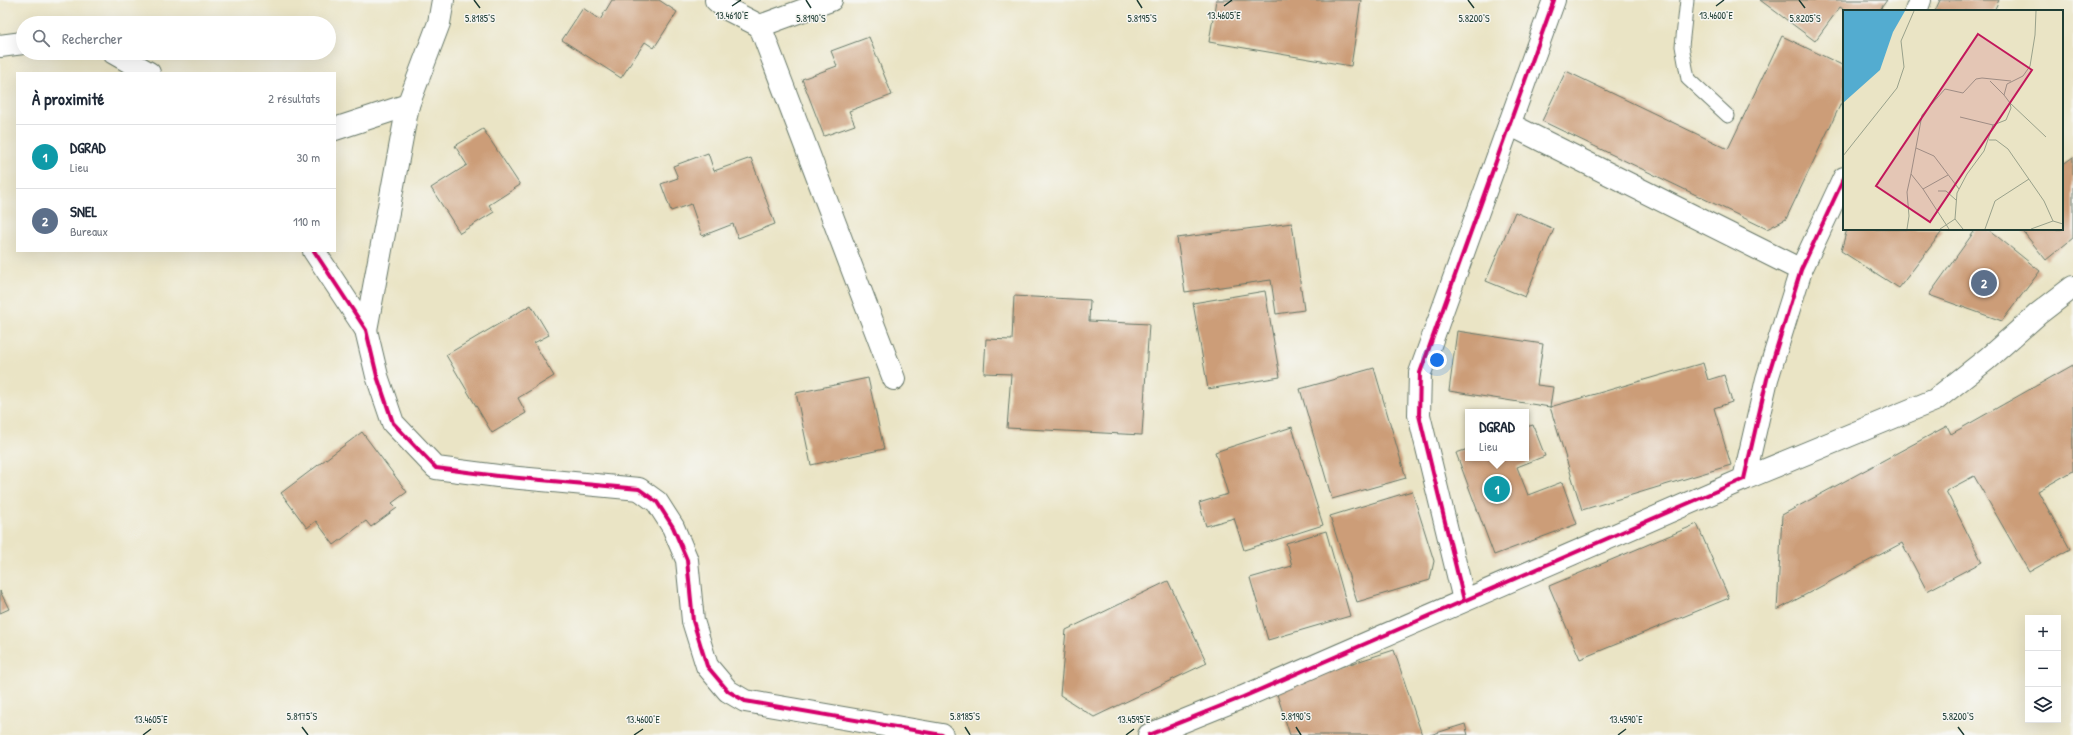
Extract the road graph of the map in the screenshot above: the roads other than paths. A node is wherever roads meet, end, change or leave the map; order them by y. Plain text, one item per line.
1 (443, 0) edge
2 (716, 0) edge
3 (831, 0) edge
4 (1554, 0) edge
5 (1688, 0) edge
6 (1920, 0) edge
7 (1916, 10) edge
8 (760, 26) junction
9 (16, 44) edge
10 (0, 46) edge
11 (126, 60) edge
12 (147, 72) edge
13 (408, 105) junction
14 (1728, 116) dead end
15 (1509, 124) junction
16 (336, 129) edge
17 (1843, 180) edge
18 (315, 252) edge
19 (1800, 270) junction
20 (2073, 287) edge
21 (366, 330) junction
22 (894, 379) dead end
23 (1744, 479) junction
24 (1464, 600) junction
25 (942, 735) edge
26 (1149, 735) edge

1 - 13 street
2 - 8 street
3 - 8 street
4 - 15 street
5 - 14 lane
6 - 7 street
8 - 22 street
9 - 10 street
11 - 12 street
13 - 16 street
13 - 21 street
15 - 19 street
15 - 24 street
17 - 19 street
18 - 21 street
19 - 23 street
20 - 23 street
21 - 25 street
23 - 24 street
24 - 26 street

